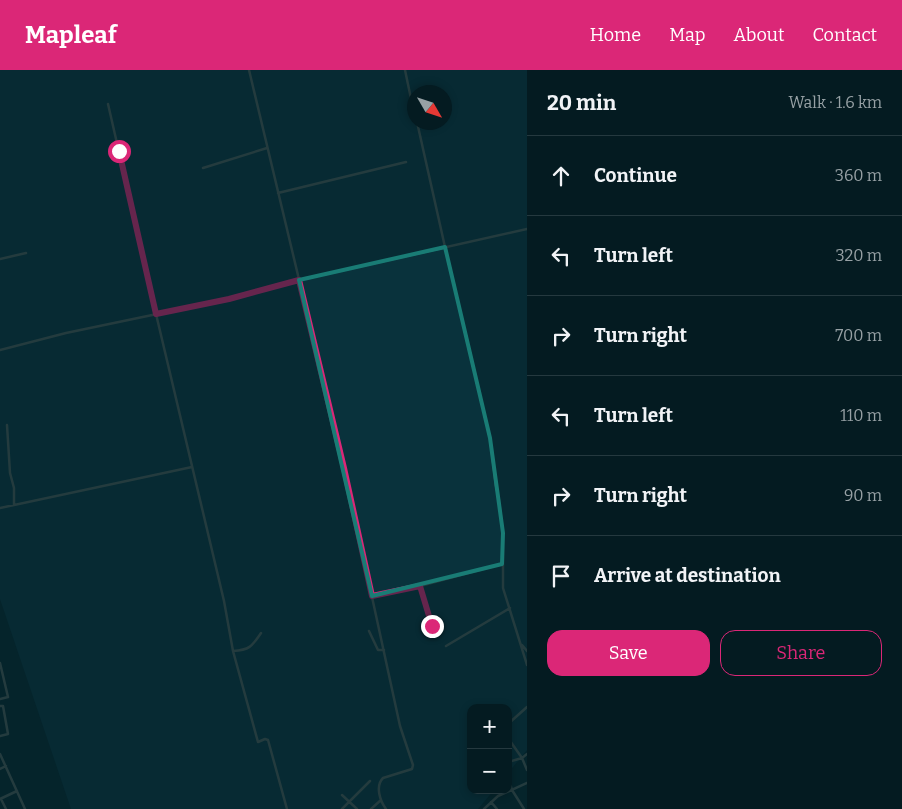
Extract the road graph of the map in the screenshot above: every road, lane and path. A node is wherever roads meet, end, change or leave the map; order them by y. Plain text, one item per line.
1 (249, 70) edge
2 (405, 70) edge
3 (408, 85) edge
4 (108, 104) dead end
5 (419, 130) edge
6 (267, 148) junction
7 (406, 162) dead end
8 (203, 168) dead end
9 (278, 193) junction
10 (527, 229) edge
11 (445, 247) junction
12 (26, 253) dead end
13 (0, 259) edge
14 (299, 280) junction
15 (156, 314) junction
16 (0, 350) edge
17 (7, 425) dead end
18 (192, 467) junction
19 (14, 505) junction
20 (0, 508) edge
21 (502, 564) junction
22 (420, 586) junction
23 (372, 596) junction
24 (510, 608) junction
25 (432, 626) dead end
26 (369, 631) dead end
27 (262, 633) dead end
28 (521, 644) junction
29 (446, 646) dead end
30 (384, 650) junction
31 (233, 651) junction
32 (527, 651) edge
33 (0, 663) edge
34 (527, 666) edge
35 (0, 699) edge
36 (0, 706) edge
37 (527, 707) edge
38 (6, 719) junction
39 (512, 720) edge
40 (0, 721) edge
41 (0, 736) edge
42 (512, 744) edge
43 (0, 754) edge
44 (527, 754) edge
45 (522, 758) junction
46 (512, 761) edge
47 (6, 766) junction
48 (0, 769) edge
49 (527, 770) edge
50 (370, 781) dead end
51 (527, 783) edge
52 (512, 790) joint
53 (17, 791) junction
54 (342, 794) dead end
55 (503, 794) edge
56 (0, 798) edge
57 (381, 799) junction
58 (350, 802) junction
59 (491, 802) junction
60 (6, 809) edge
61 (25, 809) edge
62 (287, 809) edge
63 (342, 809) edge
64 (357, 809) edge
65 (371, 809) edge
66 (386, 809) edge
67 (484, 809) edge
68 (497, 809) edge
69 (524, 809) edge

1 - 6 street
2 - 3 street
4 - 15 street
5 - 11 street
6 - 8 street
6 - 9 street
7 - 9 street
9 - 14 street
10 - 11 street
11 - 14 street
11 - 21 street
12 - 13 street
14 - 15 street
14 - 23 street
15 - 16 street
15 - 18 street
17 - 19 street
18 - 19 street
18 - 31 street
19 - 20 street
21 - 22 street
21 - 24 street
22 - 23 street
22 - 25 street
23 - 30 street
24 - 28 street
24 - 29 street
26 - 30 street
27 - 31 street
28 - 32 street
28 - 34 street
30 - 57 street
31 - 62 street
33 - 35 street
36 - 38 street
37 - 39 street
38 - 40 street
38 - 41 street
42 - 45 street
43 - 47 street
44 - 45 street
45 - 46 street
45 - 49 street
47 - 48 street
47 - 53 street
50 - 58 street
51 - 52 street
52 - 69 street
53 - 56 street
53 - 61 street
54 - 58 street
55 - 59 street
56 - 60 street
57 - 65 street
57 - 66 street
58 - 63 street
58 - 64 street
59 - 67 street
59 - 68 street

